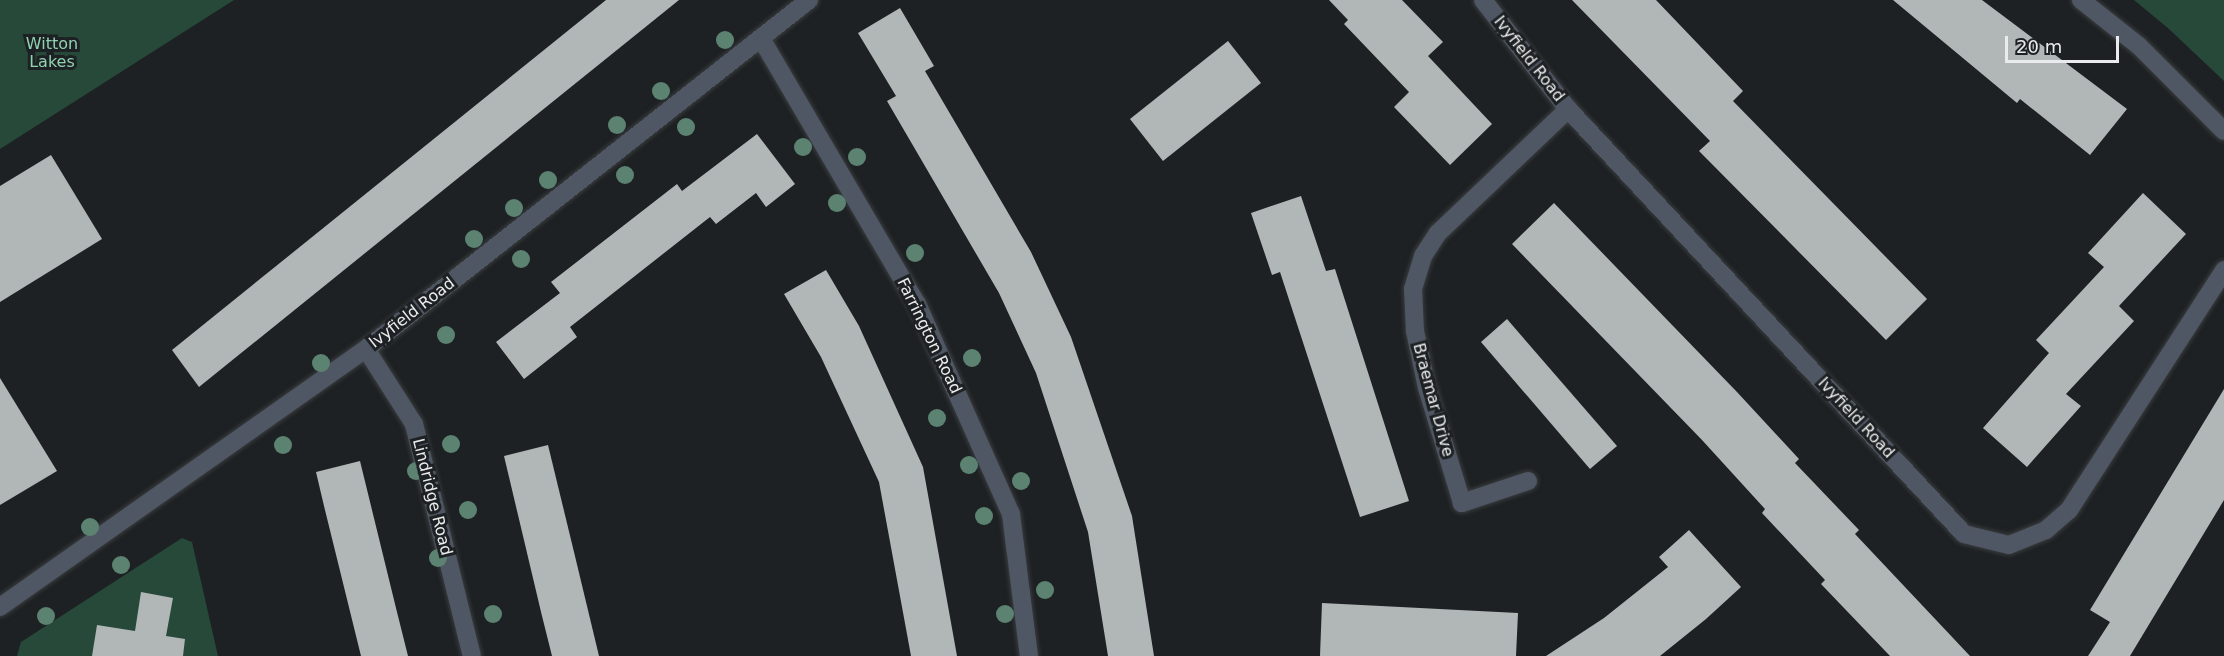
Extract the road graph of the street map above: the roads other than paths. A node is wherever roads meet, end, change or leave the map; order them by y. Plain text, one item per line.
1 (809, 0) edge
2 (1484, 0) edge
3 (2081, 0) edge
4 (762, 40) junction
5 (1568, 110) junction
6 (2224, 131) edge
7 (2224, 270) edge
8 (366, 349) junction
9 (1528, 481) dead end
10 (0, 607) edge
11 (472, 656) edge
12 (1029, 656) edge

1 - 4 street, Ivyfield Road
2 - 5 street, Ivyfield Road
3 - 6 street
4 - 8 street, Ivyfield Road
4 - 12 street, Farrington Road
5 - 7 street, Ivyfield Road
5 - 9 street, Braemar Drive
8 - 10 street, Ivyfield Road
8 - 11 street, Lindridge Road

